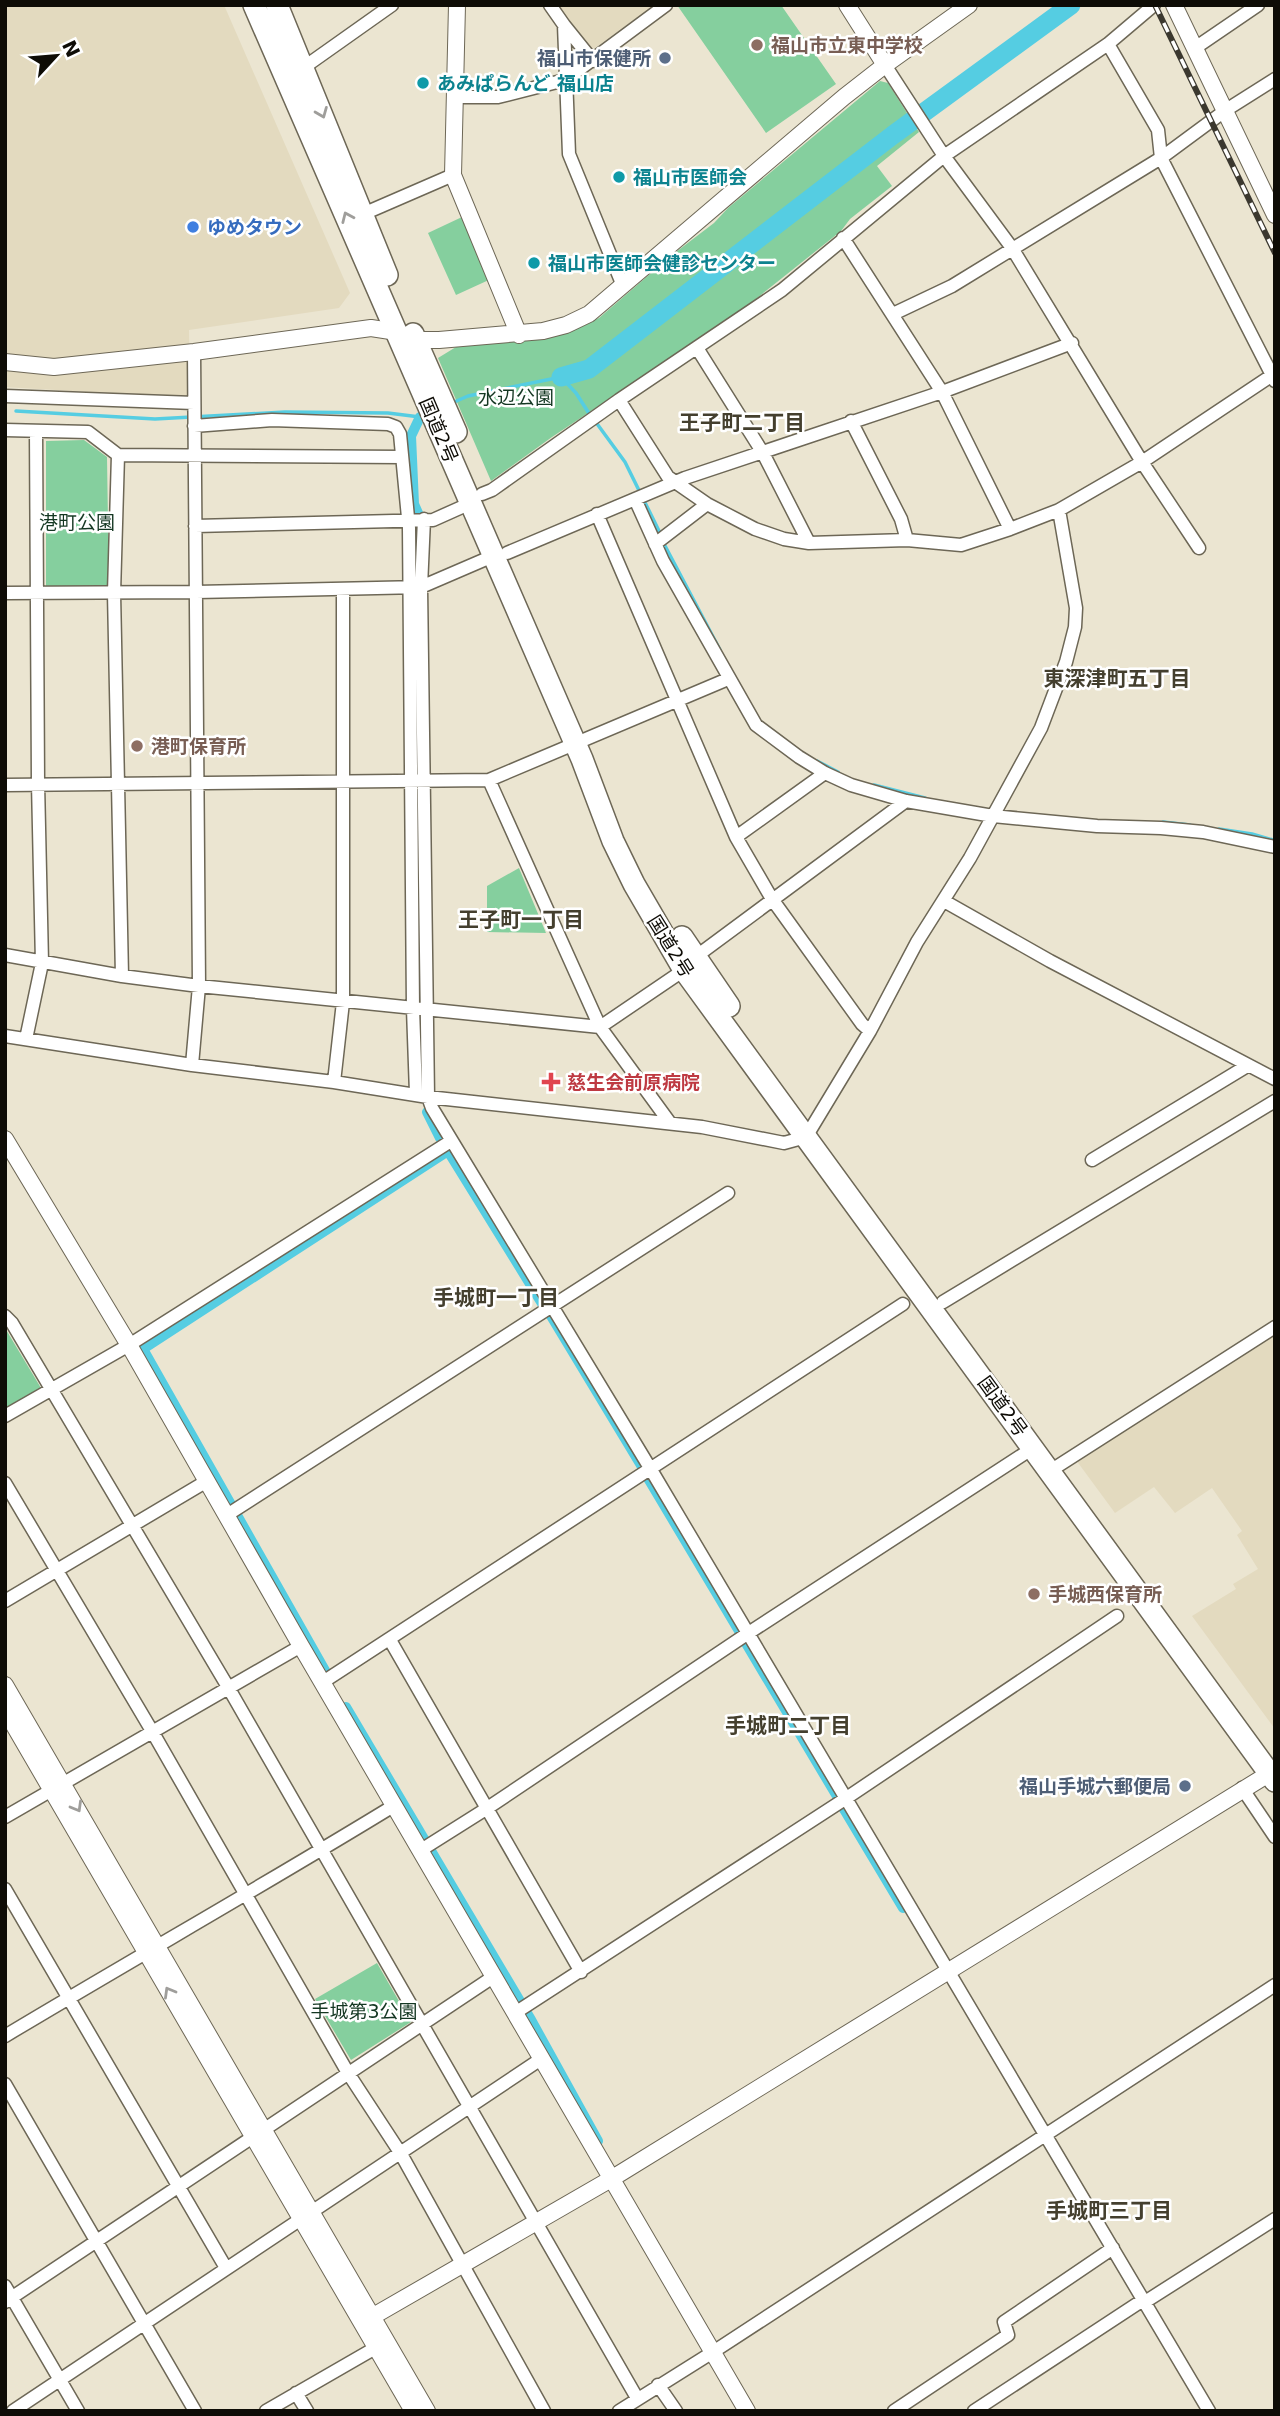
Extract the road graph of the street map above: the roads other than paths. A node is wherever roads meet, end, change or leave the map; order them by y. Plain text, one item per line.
1 (254, 5) edge
2 (277, 5) edge
3 (392, 5) edge
4 (457, 5) edge
5 (550, 5) edge
6 (666, 5) edge
7 (847, 5) edge
8 (969, 5) edge
9 (1154, 5) edge
10 (1174, 5) edge
11 (1258, 5) edge
12 (564, 25) junction
13 (1108, 44) junction
14 (1195, 48) junction
15 (593, 61) junction
16 (885, 65) junction
17 (303, 68) junction
18 (565, 79) junction
19 (1273, 84) edge
20 (455, 97) junction
21 (1226, 110) junction
22 (944, 156) junction
23 (1161, 158) junction
24 (453, 175) junction
25 (363, 214) junction
26 (1275, 215) edge
27 (843, 238) junction
28 (1012, 248) junction
29 (623, 286) junction
30 (893, 314) junction
31 (519, 335) junction
32 (406, 336) junction
33 (1072, 343) junction
34 (697, 348) junction
35 (194, 352) junction
36 (5, 362) edge
37 (1273, 378) edge
38 (942, 392) junction
39 (5, 396) edge
40 (619, 400) junction
41 (194, 404) junction
42 (851, 421) junction
43 (194, 424) junction
44 (5, 430) edge
45 (36, 431) junction
46 (763, 453) junction
47 (194, 454) junction
48 (118, 456) junction
49 (402, 457) junction
50 (1142, 462) junction
51 (675, 482) junction
52 (476, 498) junction
53 (635, 499) junction
54 (707, 504) junction
55 (1059, 510) junction
56 (597, 514) junction
57 (417, 519) junction
58 (195, 526) junction
59 (1010, 529) junction
60 (907, 540) junction
61 (809, 543) junction
62 (655, 544) junction
63 (1199, 548) dead end
64 (500, 555) junction
65 (415, 587) junction
66 (343, 589) junction
67 (196, 592) junction
68 (5, 593) edge
69 (114, 593) junction
70 (38, 594) junction
71 (729, 678) junction
72 (676, 701) junction
73 (581, 741) junction
74 (825, 773) junction
75 (417, 779) junction
76 (342, 780) junction
77 (489, 780) junction
78 (118, 782) junction
79 (199, 782) junction
80 (38, 783) junction
81 (5, 785) edge
82 (906, 801) junction
83 (993, 816) junction
84 (736, 837) junction
85 (1275, 847) edge
86 (772, 899) junction
87 (944, 901) junction
88 (5, 955) edge
89 (42, 963) junction
90 (689, 964) junction
91 (122, 976) junction
92 (199, 986) junction
93 (343, 1002) junction
94 (420, 1009) junction
95 (600, 1027) junction
96 (870, 1031) junction
97 (5, 1036) edge
98 (26, 1039) junction
99 (192, 1065) junction
100 (1247, 1066) junction
101 (1275, 1079) edge
102 (334, 1082) junction
103 (422, 1095) junction
104 (1275, 1101) edge
105 (670, 1123) junction
106 (810, 1131) junction
107 (6, 1140) edge
108 (451, 1141) junction
109 (1092, 1160) dead end
110 (728, 1193) dead end
111 (943, 1302) junction
112 (903, 1304) dead end
113 (551, 1306) junction
114 (5, 1316) edge
115 (1275, 1327) edge
116 (129, 1345) junction
117 (51, 1390) junction
118 (5, 1416) edge
119 (1033, 1448) junction
120 (1056, 1467) junction
121 (650, 1468) junction
122 (207, 1481) junction
123 (5, 1483) edge
124 (227, 1515) junction
125 (132, 1525) junction
126 (57, 1571) junction
127 (5, 1601) edge
128 (1116, 1616) dead end
129 (747, 1634) junction
130 (390, 1640) junction
131 (301, 1646) junction
132 (323, 1682) junction
133 (5, 1685) edge
134 (228, 1687) junction
135 (5, 1710) edge
136 (152, 1731) junction
137 (1273, 1771) edge
138 (58, 1786) junction
139 (1242, 1788) junction
140 (845, 1798) junction
141 (395, 1805) junction
142 (486, 1810) junction
143 (5, 1817) edge
144 (1275, 1837) edge
145 (321, 1850) junction
146 (421, 1850) junction
147 (5, 1889) edge
148 (246, 1896) junction
149 (152, 1949) junction
150 (948, 1970) junction
151 (581, 1972) junction
152 (493, 1977) junction
153 (1275, 1985) edge
154 (69, 1997) junction
155 (515, 2013) junction
156 (423, 2024) junction
157 (5, 2036) edge
158 (541, 2059) junction
159 (348, 2073) junction
160 (5, 2084) edge
161 (470, 2107) junction
162 (258, 2132) junction
163 (1045, 2134) junction
164 (401, 2154) junction
165 (611, 2179) junction
166 (179, 2186) junction
167 (305, 2216) junction
168 (1275, 2219) edge
169 (536, 2222) junction
170 (96, 2241) junction
171 (1113, 2248) junction
172 (461, 2264) junction
173 (226, 2268) junction
174 (7, 2295) edge
175 (1143, 2301) junction
176 (368, 2320) junction
177 (144, 2324) junction
178 (377, 2347) junction
179 (713, 2352) junction
180 (60, 2379) junction
181 (659, 2385) junction
182 (296, 2393) junction
183 (637, 2398) junction
184 (13, 2411) edge
185 (78, 2411) edge
186 (195, 2411) edge
187 (266, 2411) edge
188 (307, 2411) edge
189 (413, 2411) edge
190 (427, 2411) edge
191 (544, 2411) edge
192 (619, 2411) edge
193 (676, 2411) edge
194 (747, 2411) edge
195 (894, 2411) edge
196 (974, 2411) edge
197 (1209, 2411) edge

32 -> 1 highway, 国道2号
2 - 17 highway, 国道2号
3 - 17 street
4 - 20 street
5 - 12 street
6 - 15 street
7 - 16 street
8 - 16 street
9 - 13 street
10 - 14 street
11 - 14 street
12 - 15 street
12 - 18 street
13 - 22 street
13 - 23 street
14 - 21 street
15 - 18 street
16 - 22 street
16 - 29 street
17 -> 25 highway, 国道2号
18 - 20 street
18 - 29 street
19 - 21 street
20 - 24 street
21 - 23 street
21 - 26 street
22 - 27 street
22 - 28 street
23 - 28 street
23 - 37 street
24 - 25 street
24 - 31 street
25 - 32 highway, 国道2号
27 - 30 street
27 - 34 street
28 - 30 street
28 - 33 street
29 - 31 street
30 - 38 street
31 - 32 street
32 - 35 street
32 - 52 highway, 国道2号
33 - 38 street
33 - 50 street
34 - 40 street
34 - 46 street
35 - 36 street
35 - 41 street
37 - 50 street
38 - 42 street
38 - 59 street
39 - 41 street
40 - 51 street
40 - 52 street
41 - 43 street
42 - 46 street
42 - 60 street
43 - 47 street
43 - 49 street
44 - 45 street
45 - 48 street
45 - 70 street
46 - 51 street
46 - 61 street
47 - 48 street
47 - 49 street
47 - 58 street
48 - 69 street
49 - 57 street
50 - 55 street
50 - 63 street
51 - 53 street
51 - 54 street
52 - 57 street
52 - 64 highway, 国道2号
53 - 56 street
53 - 62 street
54 - 61 street
54 - 62 street
55 - 59 street
55 - 83 street
56 - 64 street
56 - 72 street
57 - 58 street
57 - 65 street
58 - 67 street
59 - 60 street
60 - 61 street
62 - 71 street
64 - 65 street
64 - 73 highway, 国道2号
65 - 66 street
65 - 75 street
66 - 67 street
66 - 76 street
67 - 69 street
67 - 79 street
68 - 70 street
69 - 70 street
69 - 78 street
70 - 80 street
71 - 72 street
71 - 74 street
72 - 73 street
72 - 84 street
73 - 77 street
73 - 90 highway, 国道2号
74 - 82 street
74 - 84 street
75 - 76 street
75 - 77 street
75 - 94 street
76 - 79 street
76 - 93 street
77 - 95 street
78 - 79 street
78 - 80 street
78 - 91 street
79 - 92 street
80 - 81 street
80 - 89 street
82 - 83 street
82 - 86 street
83 - 85 street
83 - 87 street
84 - 86 street
86 - 90 street
86 - 96 street
87 - 96 street
87 - 100 street
88 - 89 street
89 - 91 street
89 - 98 street
90 - 95 street
90 - 106 highway, 国道2号
91 - 92 street
92 - 93 street
92 - 99 street
93 - 94 street
93 - 102 street
94 - 95 street
94 - 103 street
95 - 105 street
96 - 106 street
97 - 98 street
98 - 99 street
99 - 102 street
100 - 101 street
100 - 109 street
102 - 103 street
103 - 105 street
103 - 108 street
104 - 111 street
105 - 106 street
106 - 111 highway, 国道2号
106 - 119 highway, 国道2号
107 - 116 street
108 - 113 street
108 - 116 street
110 - 113 street
111 - 120 highway, 国道2号
112 - 121 street
113 - 121 street
113 - 124 street
114 - 117 street
115 - 120 street
116 - 117 street
116 - 122 street
117 - 118 street
117 - 125 street
119 - 120 highway, 国道2号
119 - 129 street
120 - 137 highway, 国道2号
121 - 129 street
121 - 130 street
122 - 124 street
122 - 125 street
123 - 126 street
124 - 131 street
125 - 126 street
125 - 134 street
126 - 127 street
126 - 136 street
128 - 140 street
129 - 140 street
129 - 142 street
130 - 132 street
130 - 142 street
131 - 132 street
131 - 134 street
132 - 141 street
133 - 138 street
134 - 136 street
134 - 145 street
135 - 138 street
136 - 138 street
136 - 148 street
137 - 139 street
138 - 143 street
138 - 149 street
139 - 144 street
139 - 150 street
140 - 150 street
140 - 151 street
141 - 145 street
141 - 146 street
142 - 146 street
142 - 151 street
145 - 148 street
145 - 156 street
146 - 152 street
147 - 154 street
148 - 149 street
148 - 159 street
149 - 154 street
149 - 162 street
150 - 163 street
150 - 165 street
151 - 155 street
152 - 155 street
152 - 156 street
153 - 163 street
154 - 157 street
154 - 166 street
155 - 158 street
156 - 159 street
156 - 161 street
158 - 161 street
158 - 165 street
159 - 162 street
159 - 164 street
160 - 170 street
161 - 164 street
161 - 169 street
162 - 166 street
162 - 167 street
163 - 171 street
163 - 179 street
164 - 167 street
164 - 172 street
165 - 169 street
165 - 179 street
166 - 170 street
166 - 173 street
167 - 173 street
167 - 176 street
168 - 175 street
169 - 172 street
169 - 183 street
170 - 174 street
170 - 177 street
171 - 175 street
171 - 195 street
172 - 176 street
172 - 191 street
173 - 177 street
174 - 180 street
175 - 196 street
175 - 197 street
176 - 178 street
176 - 190 street
177 - 180 street
177 - 186 street
178 - 182 street
178 - 189 street
179 - 181 street
179 - 194 street
180 - 184 street
180 - 185 street
181 - 183 street
181 - 193 street
182 - 187 street
182 - 188 street
183 - 192 street

